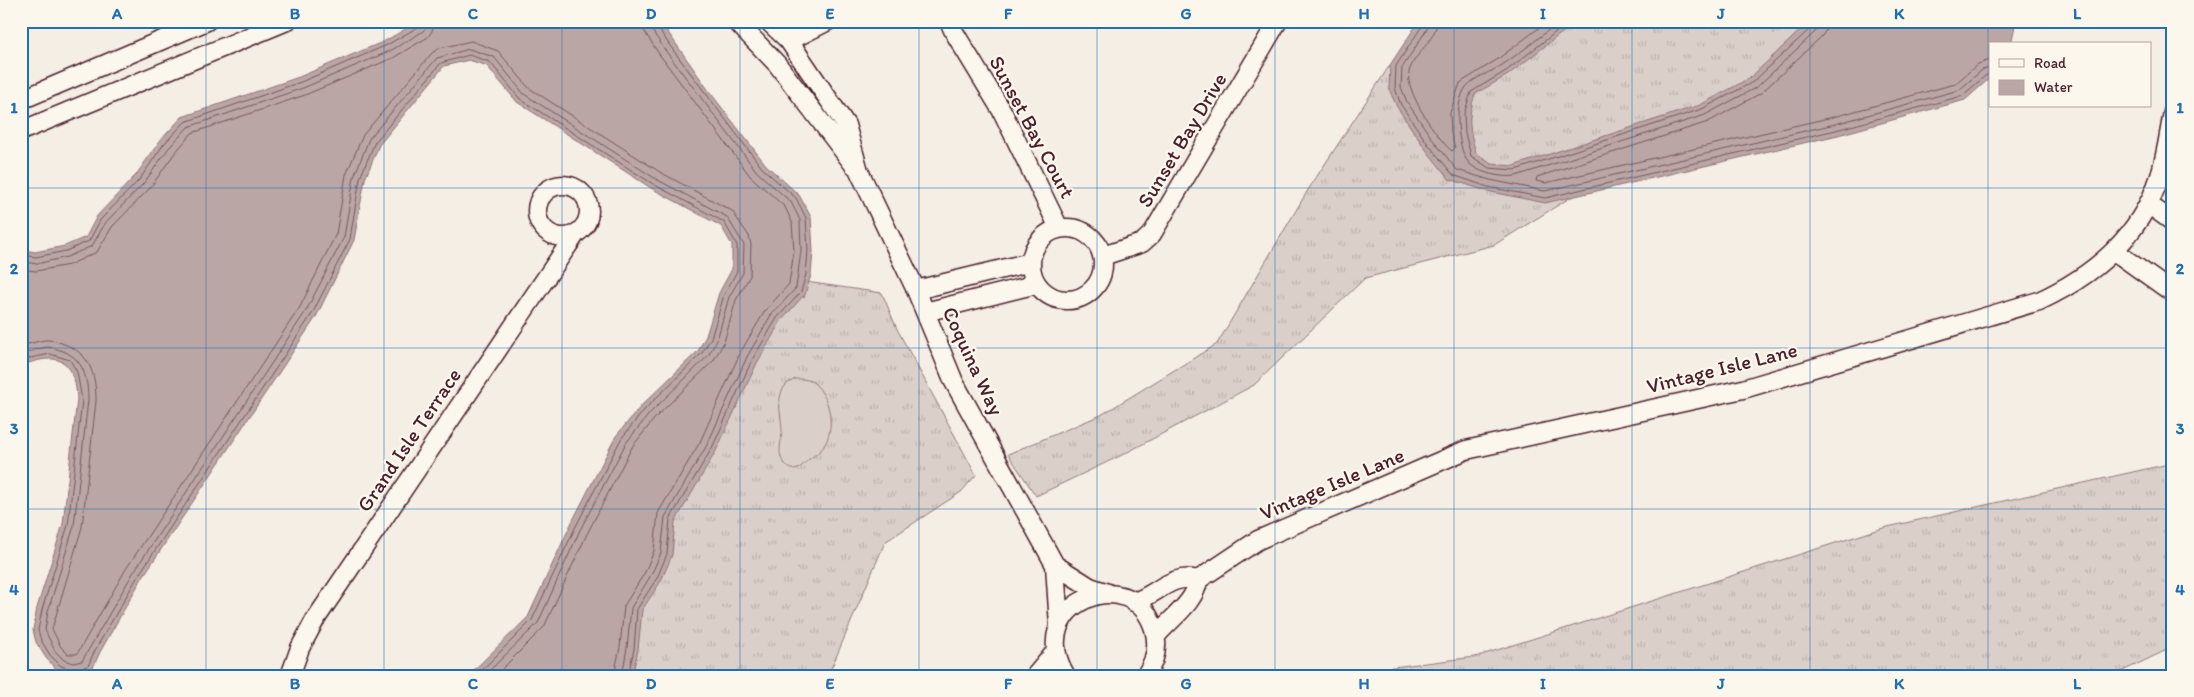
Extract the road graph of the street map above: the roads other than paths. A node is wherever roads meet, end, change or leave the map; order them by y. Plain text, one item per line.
1 (207, 21) edge
2 (287, 21) edge
3 (736, 21) edge
4 (768, 21) edge
5 (828, 21) edge
6 (949, 21) edge
7 (1278, 21) edge
8 (789, 42) junction
9 (21, 100) edge
10 (2173, 112) edge
11 (21, 132) edge
12 (859, 171) junction
13 (2148, 204) junction
14 (2173, 222) edge
15 (1059, 228) junction
16 (575, 235) dead end
17 (2114, 251) junction
18 (1103, 256) junction
19 (1031, 262) junction
20 (1037, 284) junction
21 (916, 290) junction
22 (2173, 293) edge
23 (925, 312) junction
24 (1055, 565) junction
25 (1198, 580) junction
26 (1111, 594) junction
27 (1134, 602) junction
28 (1059, 626) junction
29 (1156, 636) junction
30 (1056, 651) junction
31 (1149, 673) edge
32 (290, 676) edge
33 (1035, 676) edge
34 (1066, 676) edge

1 - 9 street
2 - 11 street
3 - 12 street, Coquina Way
4 - 8 street, Coquina Way
5 - 8 street
6 - 15 street, Sunset Bay Court
7 - 18 street, Sunset Bay Drive
8 - 12 street, Coquina Way
10 - 13 street, Vintage Isle Lane
12 - 21 street, Coquina Way
13 - 14 street
13 - 17 street, Vintage Isle Lane
15 - 18 street
15 - 19 street
16 - 32 street, Grand Isle Terrace
17 - 22 street
17 - 25 street, Vintage Isle Lane
18 - 20 street
19 - 20 street
19 - 21 street
20 - 23 street
21 - 23 street, Coquina Way
23 - 24 street, Coquina Way
24 - 26 street, Coquina Way
24 - 28 street, Coquina Way
25 - 27 street
25 - 29 street
26 - 27 street, Coquina Way
26 - 28 street
27 - 29 street
28 - 30 street, Coquina Way
29 - 31 street
30 - 33 street
30 - 34 street

